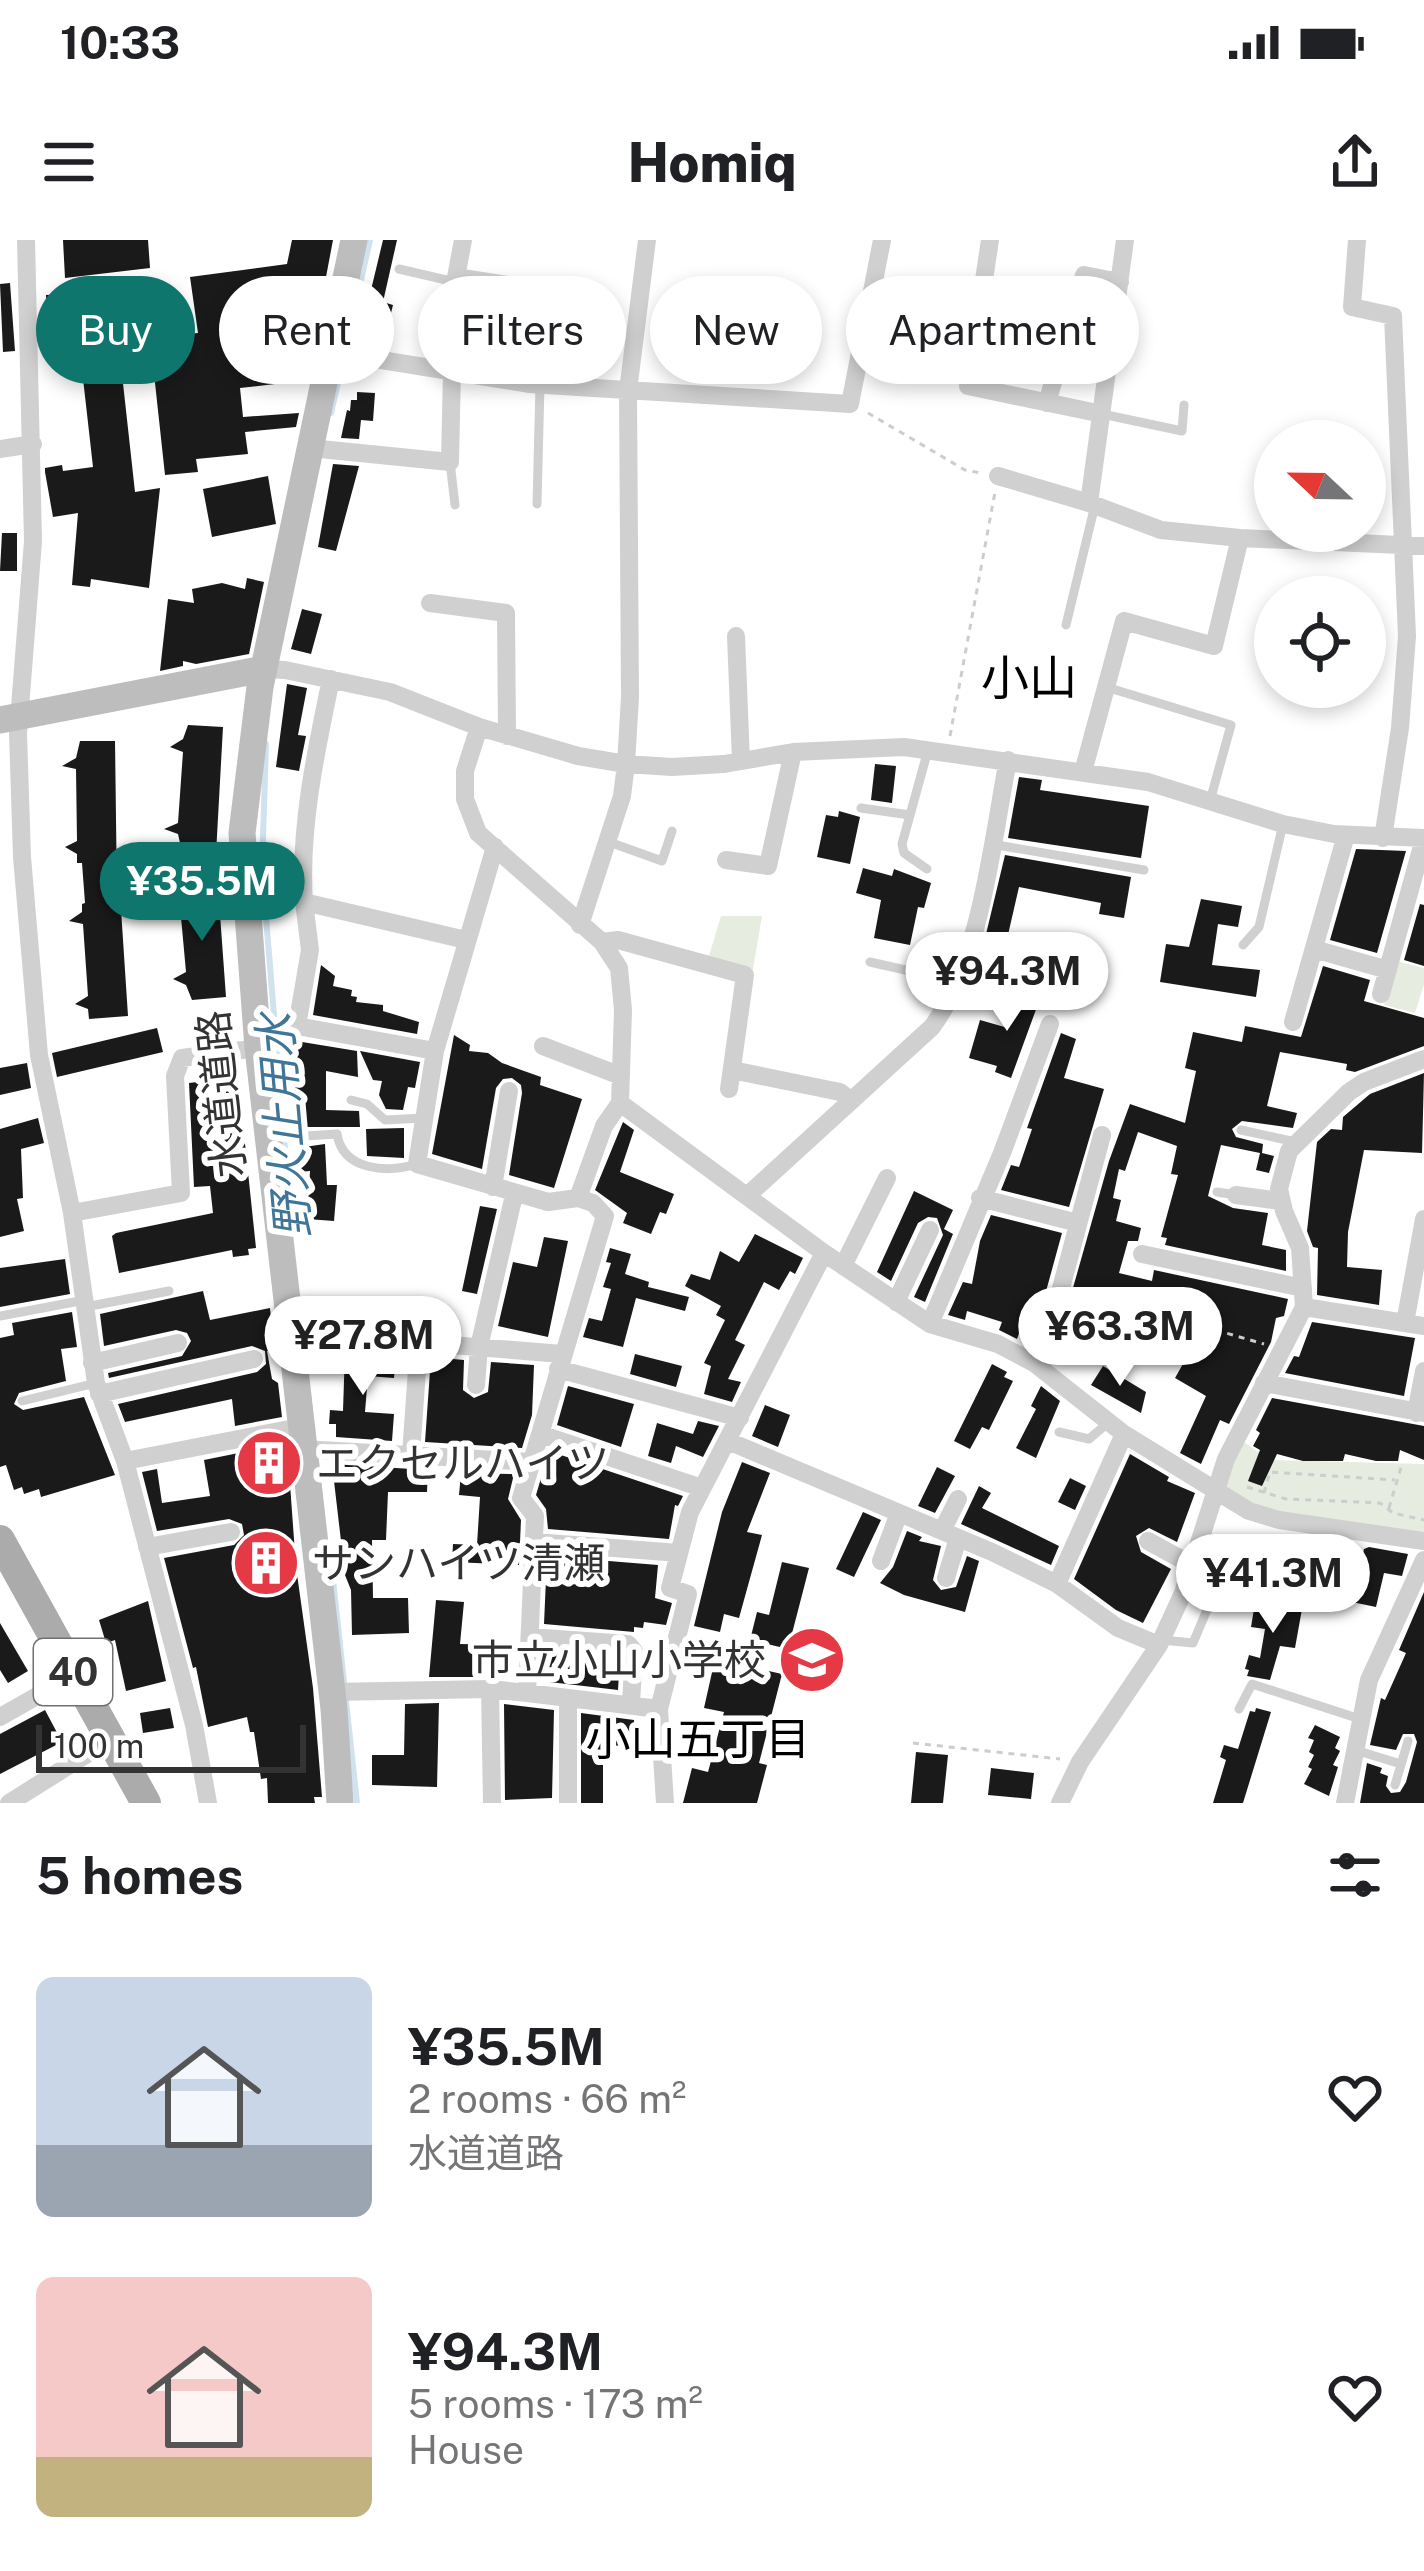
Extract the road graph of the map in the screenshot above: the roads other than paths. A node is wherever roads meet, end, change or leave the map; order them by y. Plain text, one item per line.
1 (26, 240) edge
2 (354, 240) edge
3 (463, 240) edge
4 (647, 240) edge
5 (882, 240) edge
6 (990, 240) edge
7 (1125, 240) edge
8 (1357, 240) edge
9 (399, 269) dead end
10 (347, 276) edge
11 (439, 276) edge
12 (457, 276) edge
13 (1121, 276) edge
14 (325, 384) edge
15 (447, 384) edge
16 (534, 384) edge
17 (1052, 384) edge
18 (1106, 384) edge
19 (540, 385) junction
20 (628, 392) junction
21 (1047, 403) junction
22 (1184, 405) dead end
23 (1102, 414) junction
24 (33, 444) junction
25 (0, 448) edge
26 (310, 448) junction
27 (450, 462) junction
28 (998, 476) road end
29 (537, 504) dead end
30 (1092, 504) junction
31 (455, 505) dead end
32 (1240, 538) junction
33 (1254, 538) edge
34 (1414, 545) edge
35 (430, 604) dead end
36 (1066, 625) dead end
37 (736, 636) dead end
38 (264, 670) junction
39 (331, 680) junction
40 (1106, 687) junction
41 (9, 718) edge
42 (479, 728) junction
43 (507, 736) junction
44 (938, 750) junction
45 (793, 752) junction
46 (1008, 760) junction
47 (740, 761) junction
48 (626, 764) junction
49 (1083, 772) junction
50 (1210, 802) junction
51 (861, 808) dead end
52 (910, 815) junction
53 (1283, 824) junction
54 (672, 831) dead end
55 (1346, 835) junction
56 (1383, 838) junction
57 (1424, 838) edge
58 (609, 842) junction
59 (991, 844) junction
60 (495, 847) junction
61 (726, 860) dead end
62 (927, 868) dead end
63 (1144, 870) dead end
64 (304, 902) junction
65 (580, 925) junction
66 (466, 940) junction
67 (602, 942) junction
68 (1243, 945) dead end
69 (1314, 949) junction
70 (870, 962) dead end
71 (1388, 970) junction
72 (958, 982) junction
73 (1381, 994) dead end
74 (1293, 1022) dead end
75 (1050, 1024) dead end
76 (543, 1046) dead end
77 (257, 1048) junction
78 (435, 1052) junction
79 (1424, 1059) edge
80 (621, 1076) junction
81 (509, 1091) dead end
82 (351, 1100) dead end
83 (851, 1101) junction
84 (620, 1103) junction
85 (424, 1118) junction
86 (1241, 1130) dead end
87 (1102, 1135) dead end
88 (276, 1138) junction
89 (1295, 1142) junction
90 (417, 1164) junction
91 (887, 1178) dead end
92 (494, 1186) junction
93 (1227, 1193) dead end
94 (514, 1195) junction
95 (748, 1195) junction
96 (578, 1198) junction
97 (980, 1198) junction
98 (1280, 1201) junction
99 (72, 1213) junction
100 (1424, 1219) edge
101 (1078, 1222) junction
102 (930, 1230) dead end
103 (824, 1253) junction
104 (1142, 1253) dead end
105 (843, 1266) junction
106 (170, 1291) dead end
107 (1304, 1298) junction
108 (896, 1302) junction
109 (85, 1303) junction
110 (0, 1316) edge
111 (930, 1324) junction
112 (1415, 1324) edge
113 (299, 1332) junction
114 (419, 1342) junction
115 (178, 1343) dead end
116 (479, 1347) junction
117 (254, 1359) dead end
118 (560, 1361) junction
119 (1034, 1363) junction
120 (1424, 1371) edge
121 (96, 1380) junction
122 (1264, 1383) junction
123 (476, 1385) dead end
124 (22, 1401) dead end
125 (1420, 1413) edge
126 (740, 1418) junction
127 (1117, 1428) junction
128 (1058, 1432) dead end
129 (540, 1434) junction
130 (728, 1441) junction
131 (309, 1444) junction
132 (411, 1454) junction
133 (125, 1462) junction
134 (532, 1462) junction
135 (1217, 1482) junction
136 (702, 1488) junction
137 (958, 1499) dead end
138 (899, 1513) junction
139 (231, 1532) dead end
140 (950, 1534) junction
141 (0, 1540) edge
142 (1148, 1541) dead end
143 (1424, 1541) edge
144 (535, 1542) junction
145 (147, 1546) junction
146 (679, 1553) junction
147 (1424, 1560) edge
148 (881, 1562) dead end
149 (1190, 1564) junction
150 (946, 1578) dead end
151 (1057, 1584) junction
152 (1303, 1589) dead end
153 (530, 1637) junction
154 (1161, 1642) junction
155 (74, 1675) junction
156 (490, 1689) junction
157 (343, 1693) junction
158 (527, 1693) junction
159 (568, 1697) junction
160 (631, 1704) junction
161 (659, 1708) junction
162 (1239, 1709) dead end
163 (0, 1717) edge
164 (1360, 1719) junction
165 (111, 1739) junction
166 (1408, 1741) dead end
167 (1355, 1750) junction
168 (1401, 1763) junction
169 (1395, 1785) dead end
170 (9, 1803) edge
171 (146, 1803) edge
172 (208, 1803) edge
173 (340, 1803) edge
174 (492, 1803) edge
175 (568, 1803) edge
176 (665, 1803) edge
177 (1060, 1803) edge
178 (1345, 1803) edge

1 - 24 street
2 - 10 street, 水道道路
3 - 12 street
4 - 20 street
5 - 20 street
6 - 21 street
7 - 13 street
8 - 34 street
9 - 11 lane
14 - 26 street, 水道道路
15 - 27 street
16 - 19 street
17 - 21 street
18 - 23 street
19 - 20 street
19 - 29 lane
20 - 48 street
21 - 23 street
22 - 23 lane
23 - 30 street
24 - 25 street
24 - 41 street
26 - 27 street
26 - 38 street, 水道道路
27 - 31 lane
28 - 30 street
30 - 32 street
30 - 36 lane
32 - 33 street
32 - 40 street
34 - 56 street
35 - 43 street
37 - 47 street
38 - 39 street
38 - 41 street
38 - 77 street, 水道道路
39 - 42 street
39 - 64 street
40 - 49 street
40 - 50 lane
41 - 99 street
42 - 43 street
42 - 60 street
43 - 48 street
44 - 45 street
44 - 46 street
44 - 52 lane
45 - 47 street
45 - 61 street
46 - 49 street
46 - 59 street
47 - 48 street
48 - 58 street
49 - 50 street
50 - 53 street
51 - 52 lane
52 - 62 lane
53 - 55 street
53 - 68 lane
54 - 58 lane
55 - 56 street
55 - 69 street
56 - 57 street
57 - 71 street
58 - 65 street
59 - 63 lane
59 - 72 street
60 - 65 street
60 - 66 street
64 - 66 street
64 - 78 street
65 - 67 street
66 - 78 street
67 - 80 street
67 - 83 street
69 - 71 street
69 - 74 street
70 - 72 lane
71 - 73 street
72 - 83 street
75 - 97 street
76 - 80 street
77 - 88 street, 水道道路
77 - 99 street
78 - 85 street
79 - 89 street
80 - 84 street
81 - 92 street
82 - 85 lane
83 - 95 street
84 - 95 street
84 - 96 street
85 - 90 street
86 - 89 lane
87 - 101 street
88 - 90 lane
88 - 113 street, 水道道路
89 - 98 street
90 - 92 street
91 - 105 street
92 - 94 street
93 - 98 street
94 - 96 street
94 - 116 street
95 - 103 street
96 - 118 street
97 - 101 street
97 - 111 street
98 - 107 street
99 - 109 street
100 - 112 street
101 - 119 street
102 - 108 street
103 - 105 street
103 - 126 street
104 - 107 street
105 - 108 street
106 - 109 lane
107 - 112 street
107 - 122 street
108 - 111 street
109 - 110 lane
109 - 121 street
111 - 119 street
113 - 114 street
113 - 131 street, 水道道路
114 - 116 street
114 - 132 street
115 - 121 street
116 - 118 street
116 - 123 street
117 - 121 street
118 - 126 street
118 - 129 street
119 - 127 street
120 - 125 street
121 - 124 lane
121 - 133 street
122 - 125 street
122 - 135 street
126 - 130 street
127 - 128 lane
127 - 135 street
127 - 151 street
129 - 134 street
129 - 136 street
130 - 136 street
130 - 138 street
131 - 132 street
131 - 133 street
131 - 157 street, 水道道路
132 - 134 street
133 - 145 street
134 - 144 street
135 - 143 street
135 - 149 street
136 - 146 street
137 - 140 street
138 - 140 street
138 - 148 street
139 - 145 street
140 - 150 street
140 - 151 street
141 - 155 main road, 40
142 - 149 street
144 - 146 street
144 - 153 street
145 - 172 street
146 - 161 street
147 - 164 street
149 - 154 street
151 - 154 street
152 - 154 lane
153 - 158 street
153 - 160 street
154 - 177 street
155 - 163 street
155 - 165 main road, 40
156 - 157 street
156 - 158 street
156 - 174 street
157 - 173 street, 水道道路
158 - 159 street
159 - 160 street
159 - 175 street
160 - 161 street
161 - 176 street
162 - 164 lane
164 - 167 street
165 - 170 street
165 - 171 main road, 40
166 - 168 lane
167 - 168 lane
167 - 178 street
168 - 169 lane

